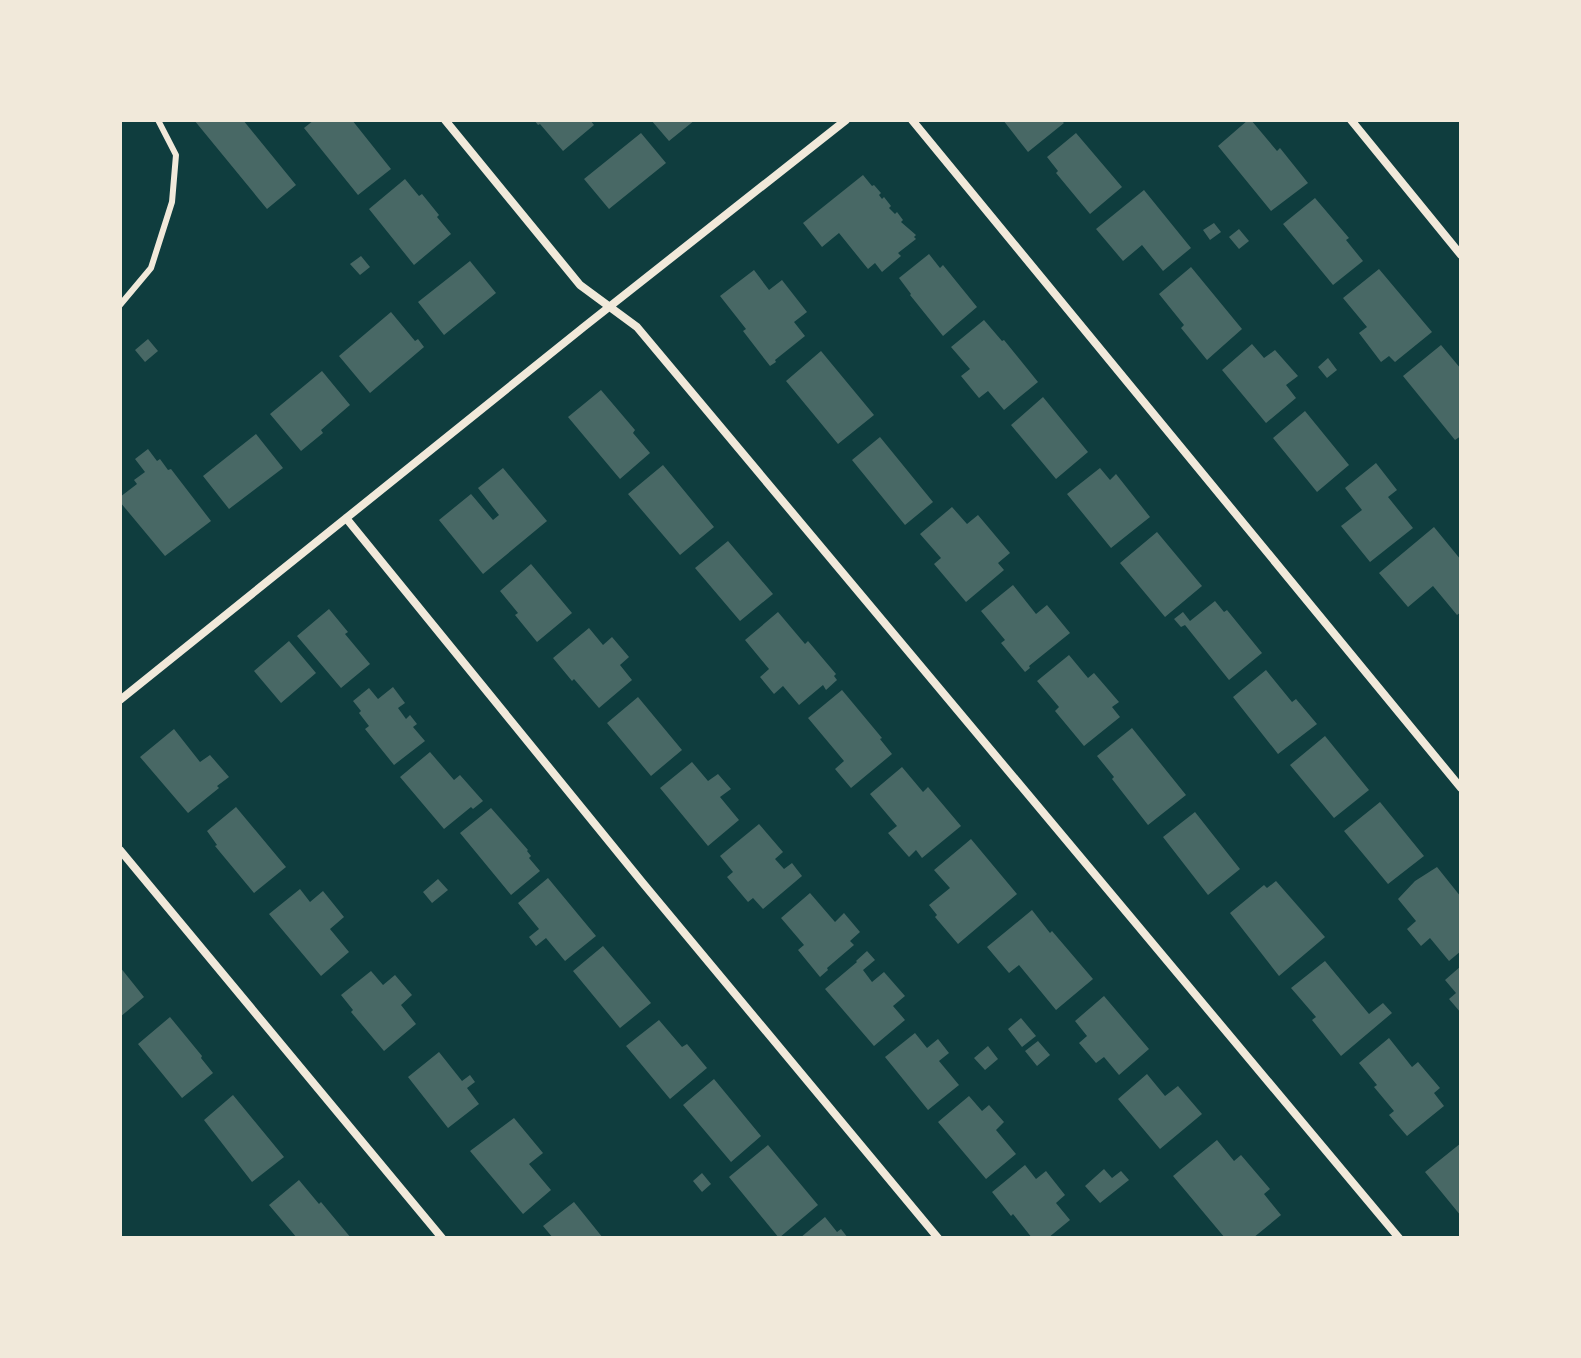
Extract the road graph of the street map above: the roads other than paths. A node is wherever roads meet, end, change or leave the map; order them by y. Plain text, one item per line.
1 (158, 120) edge
2 (445, 120) edge
3 (846, 120) edge
4 (912, 120) edge
5 (1351, 120) edge
6 (1461, 255) edge
7 (120, 305) edge
8 (610, 307) junction
9 (346, 518) junction
10 (120, 700) edge
11 (1461, 788) edge
12 (120, 850) edge
13 (442, 1238) edge
14 (938, 1238) edge
15 (1399, 1238) edge

1 - 7 lane
2 - 8 street
3 - 8 street
4 - 11 street
5 - 6 street
8 - 9 street
8 - 15 street
9 - 10 street
9 - 14 street
12 - 13 street

